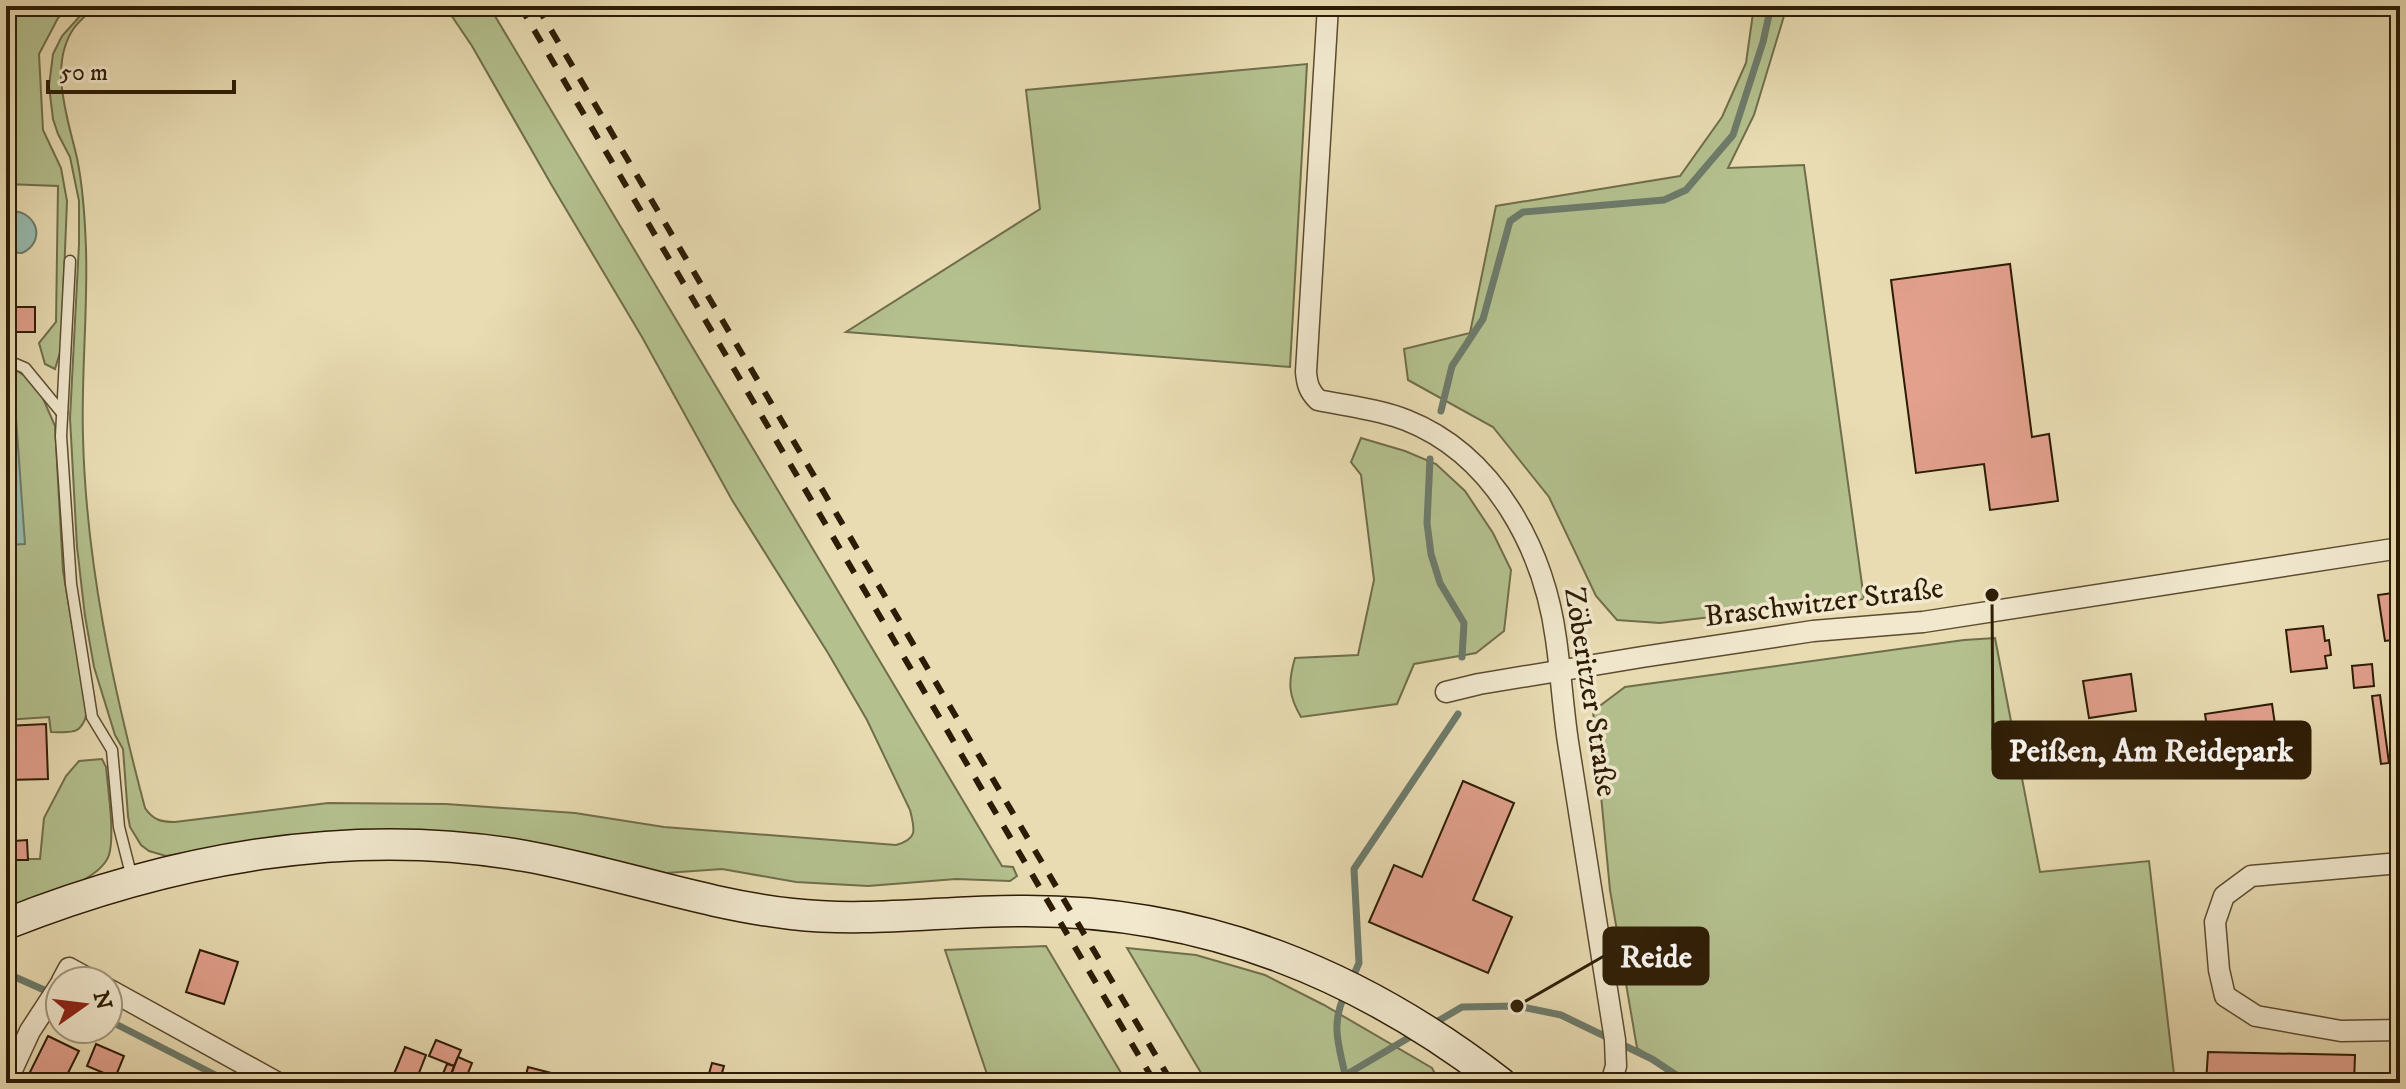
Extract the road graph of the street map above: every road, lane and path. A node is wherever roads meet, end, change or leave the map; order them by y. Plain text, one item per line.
1 (1328, 6) edge
2 (70, 261) dead end
3 (6, 360) edge
4 (62, 413) junction
5 (2400, 548) edge
6 (1559, 671) junction
7 (1446, 692) dead end
8 (2400, 863) edge
9 (133, 880) junction
10 (6, 924) edge
11 (124, 998) edge
12 (44, 1009) edge
13 (2400, 1030) edge
14 (1612, 1082) edge
15 (6, 1083) edge
16 (278, 1083) edge
17 (1501, 1083) edge

1 - 6 street, Zöberitzer Straße
2 - 4 lane
3 - 4 lane
4 - 9 lane
5 - 6 street, Braschwitzer Straße
6 - 7 street, Braschwitzer Straße
6 - 14 street, Zöberitzer Straße
8 - 13 street
9 - 10 main road
9 - 17 main road
11 - 16 street
12 - 15 street

